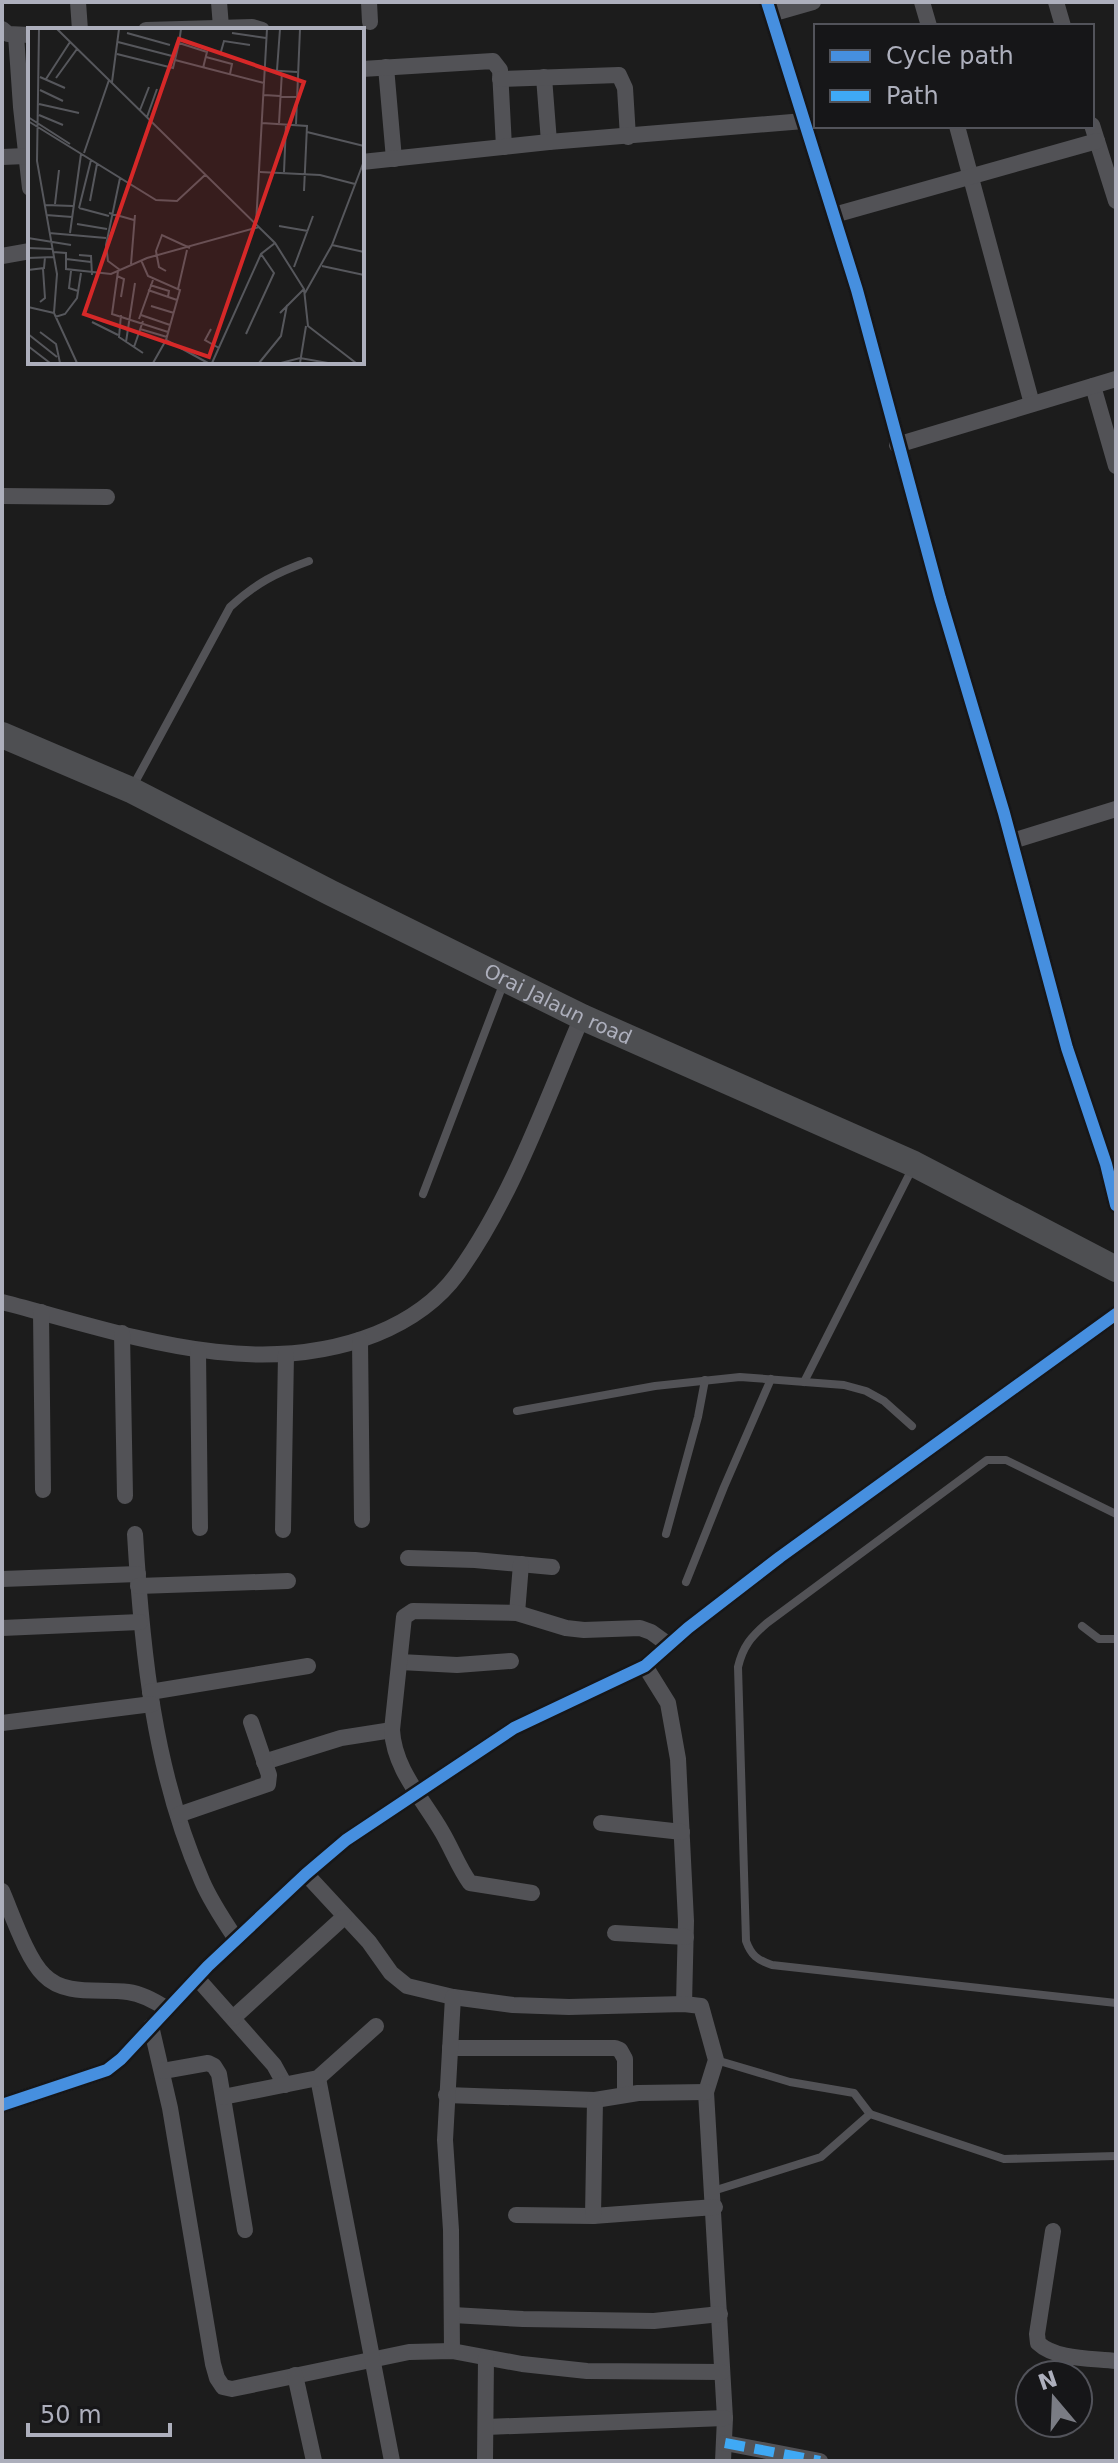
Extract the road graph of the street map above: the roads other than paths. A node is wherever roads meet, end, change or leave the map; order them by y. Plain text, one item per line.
1 (78, 2) edge
2 (219, 2) edge
3 (369, 2) edge
4 (813, 2) edge
5 (922, 2) edge
6 (1056, 2) edge
7 (769, 8) edge
8 (370, 22) dead end
9 (928, 24) edge
10 (1062, 24) edge
11 (221, 27) junction
12 (80, 28) edge
13 (196, 28) edge
14 (259, 28) edge
15 (16, 33) edge
16 (386, 67) junction
17 (364, 69) edge
18 (544, 77) junction
19 (500, 79) junction
20 (804, 121) junction
21 (958, 128) edge
22 (1094, 133) edge
23 (628, 137) junction
24 (549, 142) junction
25 (504, 147) junction
26 (26, 156) junction
27 (2, 157) edge
28 (394, 159) junction
29 (364, 162) edge
30 (28, 170) edge
31 (971, 176) junction
32 (1116, 201) edge
33 (834, 215) junction
34 (28, 251) edge
35 (2, 256) edge
36 (1116, 379) edge
37 (1093, 386) junction
38 (1032, 404) junction
39 (897, 445) junction
40 (1116, 466) edge
41 (2, 496) edge
42 (107, 497) dead end
43 (309, 561) dead end
44 (2, 735) edge
45 (131, 790) junction
46 (1116, 809) edge
47 (1012, 841) junction
48 (505, 980) junction
49 (582, 1017) junction
50 (914, 1164) junction
51 (423, 1194) dead end
52 (1116, 1205) edge
53 (1116, 1269) edge
54 (2, 1302) edge
55 (41, 1312) junction
56 (1116, 1314) edge
57 (122, 1333) junction
58 (360, 1340) junction
59 (198, 1351) junction
60 (286, 1354) junction
61 (771, 1379) junction
62 (705, 1380) junction
63 (804, 1382) junction
64 (517, 1411) dead end
65 (912, 1426) dead end
66 (43, 1490) dead end
67 (125, 1496) dead end
68 (1116, 1514) edge
69 (362, 1520) dead end
70 (200, 1528) dead end
71 (283, 1530) dead end
72 (135, 1534) dead end
73 (666, 1534) dead end
74 (408, 1558) dead end
75 (521, 1564) junction
76 (552, 1567) dead end
77 (2, 1579) edge
78 (138, 1580) junction
79 (288, 1581) dead end
80 (686, 1582) dead end
81 (517, 1613) junction
82 (140, 1622) junction
83 (1082, 1626) dead end
84 (2, 1628) edge
85 (1116, 1639) edge
86 (669, 1645) junction
87 (511, 1661) dead end
88 (400, 1662) junction
89 (308, 1666) dead end
90 (645, 1666) junction
91 (151, 1698) junction
92 (251, 1722) dead end
93 (2, 1723) edge
94 (392, 1730) junction
95 (264, 1762) junction
96 (417, 1791) junction
97 (178, 1815) junction
98 (601, 1823) dead end
99 (682, 1832) junction
100 (306, 1874) junction
101 (2, 1891) edge
102 (532, 1893) dead end
103 (344, 1917) junction
104 (615, 1933) dead end
105 (686, 1937) junction
106 (236, 1939) junction
107 (197, 1978) junction
108 (453, 1997) junction
109 (1116, 2003) edge
110 (684, 2004) junction
111 (167, 2009) junction
112 (233, 2018) junction
113 (151, 2026) junction
114 (376, 2026) dead end
115 (450, 2048) junction
116 (716, 2060) junction
117 (163, 2071) junction
118 (318, 2078) junction
119 (285, 2085) junction
120 (706, 2092) junction
121 (625, 2094) junction
122 (446, 2095) junction
123 (223, 2097) junction
124 (595, 2100) junction
125 (2, 2105) edge
126 (870, 2114) junction
127 (1116, 2156) edge
128 (714, 2199) junction
129 (516, 2215) dead end
130 (593, 2216) junction
131 (245, 2230) dead end
132 (1053, 2231) dead end
133 (720, 2314) junction
134 (453, 2315) junction
135 (452, 2351) junction
136 (486, 2358) junction
137 (373, 2359) junction
138 (1116, 2361) edge
139 (722, 2372) junction
140 (295, 2375) junction
141 (725, 2418) junction
142 (486, 2427) junction
143 (725, 2443) junction
144 (314, 2461) edge
145 (392, 2461) edge
146 (485, 2461) edge
147 (723, 2461) edge
148 (820, 2461) edge

1 - 12 street
2 - 11 street
3 - 8 street
4 - 7 street
5 - 9 street
6 - 10 street
7 - 20 street
11 - 13 street
11 - 14 street
15 - 26 street
16 - 17 street
16 - 19 street
16 - 28 street
18 - 19 street
18 - 23 street
18 - 24 street
19 - 25 street
20 - 23 street
20 - 33 street
21 - 31 street
22 - 31 street
22 - 32 street
23 - 24 street
24 - 25 street
25 - 28 street
26 - 27 street
26 - 30 street
28 - 29 street
31 - 33 street
31 - 38 street
33 - 39 street
34 - 35 street
36 - 37 street
37 - 38 street
37 - 40 street
38 - 39 street
39 - 47 street
41 - 42 street
43 - 45 lane
44 - 45 main road, Orai Jalaun road
45 - 48 main road, Orai Jalaun road
46 - 47 street
47 - 52 street
48 - 49 main road, Orai Jalaun road
48 - 51 lane
49 - 50 main road, Orai Jalaun road
49 - 58 street
50 - 53 main road, Orai Jalaun road
50 - 63 lane
54 - 55 street
55 - 57 street
55 - 66 street
56 - 86 street
57 - 59 street
57 - 67 street
58 - 60 street
58 - 69 street
59 - 60 street
59 - 70 street
60 - 71 street
61 - 62 lane
61 - 63 lane
61 - 80 lane
62 - 64 lane
62 - 73 lane
63 - 65 lane
68 - 109 lane
72 - 78 street
74 - 75 street
75 - 76 street
75 - 81 street
77 - 78 street
78 - 79 street
78 - 82 street
81 - 86 street
81 - 88 street
82 - 84 street
82 - 91 street
83 - 85 lane
86 - 90 street
87 - 88 street
88 - 94 street
89 - 91 street
90 - 96 street
90 - 99 street
91 - 93 street
91 - 97 street
92 - 95 street
94 - 95 street
94 - 96 street
95 - 97 street
96 - 100 street
96 - 102 street
97 - 106 street
98 - 99 street
99 - 105 street
100 - 103 street
100 - 106 street
101 - 111 street
103 - 108 street
103 - 112 street
104 - 105 street
105 - 110 street
106 - 107 street
107 - 111 street
107 - 112 street
108 - 110 street
108 - 115 street
110 - 116 street
111 - 113 street
112 - 119 street
113 - 117 street
113 - 125 street
114 - 118 street
115 - 121 street
115 - 122 street
116 - 120 street
116 - 126 lane
117 - 123 street
117 - 140 street
118 - 119 street
118 - 137 street
119 - 123 street
120 - 121 street
120 - 128 street
121 - 124 street
122 - 124 street
122 - 134 street
123 - 131 street
124 - 130 street
126 - 127 lane
126 - 128 lane
128 - 130 street
128 - 133 street
129 - 130 street
132 - 138 street
133 - 134 street
133 - 139 street
134 - 135 street
135 - 136 street
135 - 137 street
136 - 139 street
136 - 142 street
137 - 140 street
137 - 145 street
139 - 141 street
140 - 144 street
141 - 142 street
141 - 143 street
142 - 146 street
143 - 147 street
143 - 148 street

